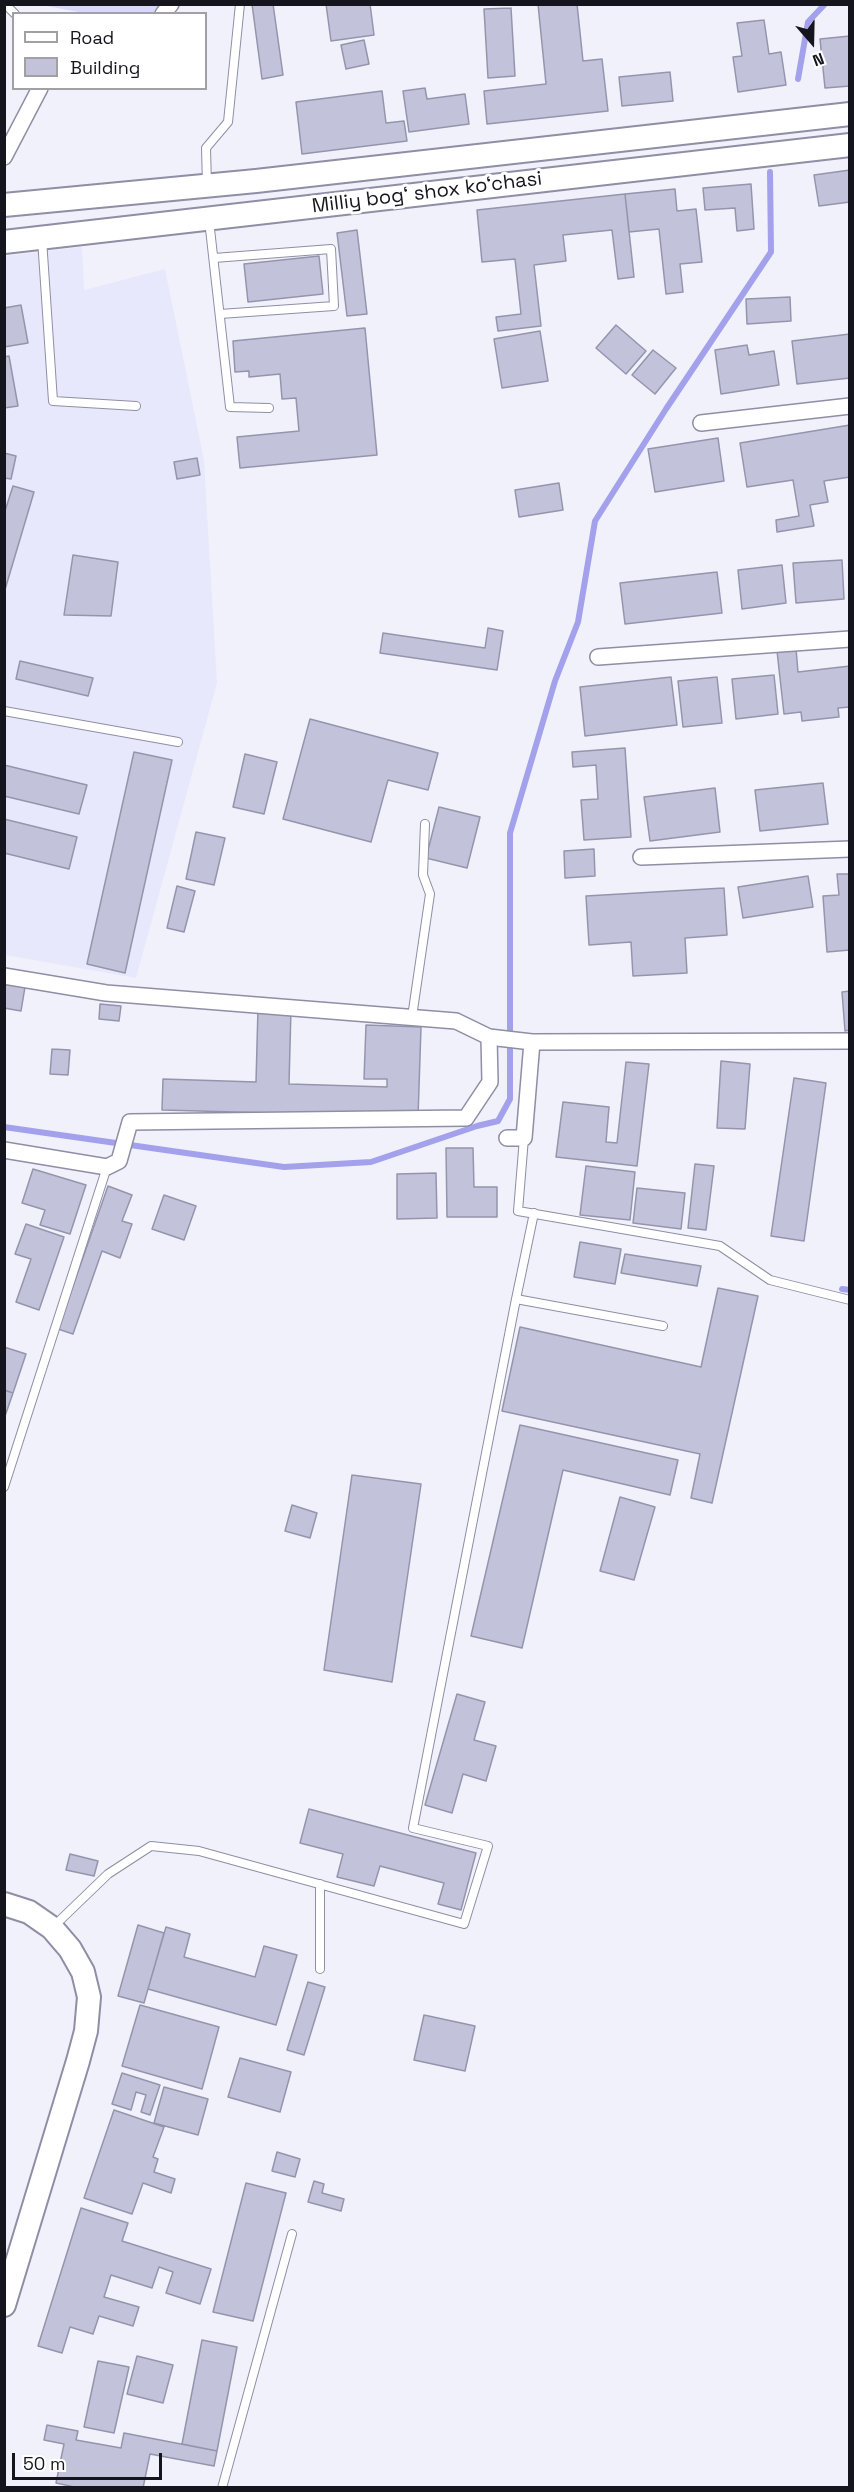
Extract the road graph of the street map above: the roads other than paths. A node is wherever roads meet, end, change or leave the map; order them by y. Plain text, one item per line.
1 (240, 4) edge
2 (39, 90) edge
3 (849, 114) edge
4 (601, 142) junction
5 (849, 145) edge
6 (5, 157) edge
7 (4, 173) edge
8 (605, 173) junction
9 (207, 186) junction
10 (4, 205) edge
11 (209, 218) junction
12 (41, 237) junction
13 (4, 242) edge
14 (214, 258) junction
15 (220, 314) junction
16 (136, 406) dead end
17 (849, 406) edge
18 (269, 408) dead end
19 (701, 423) dead end
20 (849, 639) edge
21 (598, 657) dead end
22 (4, 711) edge
23 (178, 742) dead end
24 (426, 824) dead end
25 (849, 849) edge
26 (640, 857) dead end
27 (4, 976) edge
28 (412, 1017) junction
29 (489, 1037) junction
30 (849, 1041) edge
31 (532, 1042) junction
32 (507, 1138) dead end
33 (524, 1138) junction
34 (4, 1150) edge
35 (107, 1167) junction
36 (534, 1213) junction
37 (516, 1299) junction
38 (849, 1300) edge
39 (663, 1326) dead end
40 (4, 1487) edge
41 (320, 1884) junction
42 (4, 1904) edge
43 (52, 1928) junction
44 (320, 1969) dead end
45 (292, 2234) dead end
46 (4, 2305) edge
47 (222, 2487) edge

1 - 9 lane
2 - 6 street
3 - 4 main road, Milliy bog‘ shox ko‘chasi
4 - 8 main road
4 - 9 main road, Milliy bog‘ shox ko‘chasi
5 - 8 main road, Milliy bog‘ shox ko‘chasi
6 - 7 street
8 - 11 main road, Milliy bog‘ shox ko‘chasi
9 - 10 main road, Milliy bog‘ shox ko‘chasi
11 - 12 main road, Milliy bog‘ shox ko‘chasi
11 - 14 lane
12 - 13 main road, Milliy bog‘ shox ko‘chasi
12 - 16 lane
14 - 15 lane
14 - 15 lane
15 - 18 lane
17 - 19 street
20 - 21 street
22 - 23 lane
24 - 28 lane
25 - 26 street
27 - 28 street
28 - 29 street
29 - 31 street
29 - 35 street
30 - 31 street
31 - 33 street
32 - 33 street
33 - 36 lane
34 - 35 street
35 - 40 lane
36 - 37 lane
36 - 38 lane
37 - 39 lane
37 - 41 lane
41 - 43 lane
41 - 44 lane
42 - 43 main road
43 - 46 main road
45 - 47 lane

